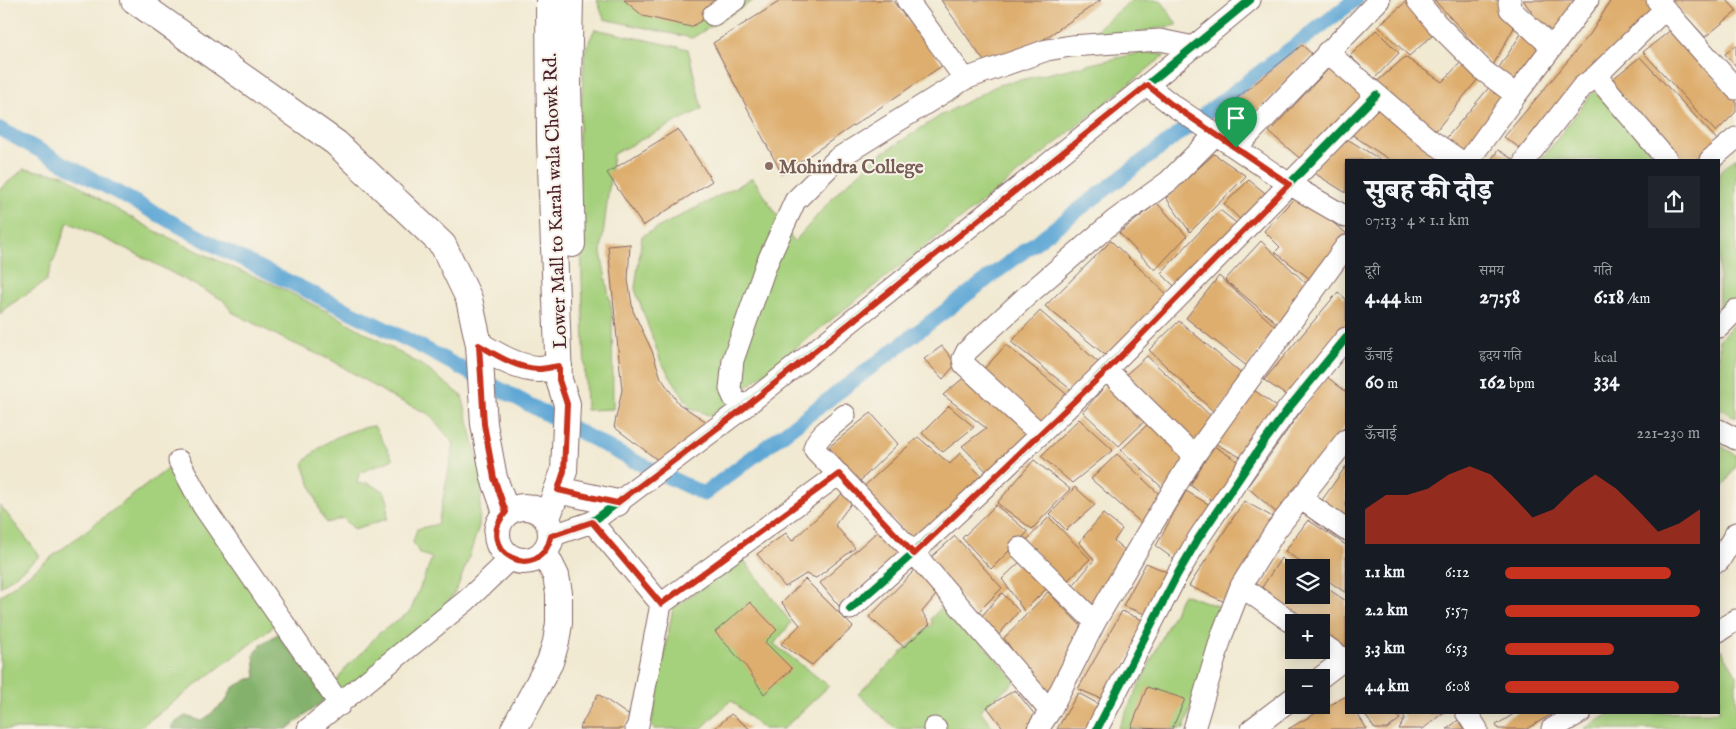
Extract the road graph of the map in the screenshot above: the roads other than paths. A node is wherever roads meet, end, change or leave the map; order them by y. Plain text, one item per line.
1 (134, 0) edge
2 (549, 0) edge
3 (570, 0) edge
4 (735, 0) edge
5 (907, 0) edge
6 (1250, 0) edge
7 (1378, 0) edge
8 (1416, 0) edge
9 (1510, 0) edge
10 (1588, 0) edge
11 (1661, 5) edge
12 (713, 15) dead end
13 (1194, 46) junction
14 (1552, 47) junction
15 (1327, 52) junction
16 (1596, 76) junction
17 (965, 79) junction
18 (1147, 85) junction
19 (1736, 89) edge
20 (1516, 94) junction
21 (1376, 95) junction
22 (1210, 130) junction
23 (1736, 138) edge
24 (1236, 148) junction
25 (1458, 159) edge
26 (1471, 159) edge
27 (1526, 159) edge
28 (1666, 159) edge
29 (1711, 159) edge
30 (1289, 184) junction
31 (1345, 216) edge
32 (1345, 247) edge
33 (1736, 310) edge
34 (1720, 326) edge
35 (1345, 339) edge
36 (480, 352) junction
37 (559, 366) junction
38 (1107, 370) junction
39 (567, 407) junction
40 (744, 408) junction
41 (846, 416) dead end
42 (1720, 431) edge
43 (1040, 434) junction
44 (1736, 439) edge
45 (1345, 441) edge
46 (1194, 456) junction
47 (178, 461) dead end
48 (839, 474) junction
49 (558, 490) junction
50 (1300, 498) junction
51 (617, 503) junction
52 (506, 512) junction
53 (592, 522) junction
54 (1345, 529) edge
55 (1736, 533) edge
56 (547, 535) junction
57 (1020, 548) dead end
58 (914, 554) junction
59 (511, 558) junction
60 (1720, 559) edge
61 (1241, 586) junction
62 (661, 604) junction
63 (850, 609) dead end
64 (1285, 618) edge
65 (1736, 620) edge
66 (1095, 622) junction
67 (1720, 630) edge
68 (1330, 649) edge
69 (1345, 659) edge
70 (1330, 670) edge
71 (340, 704) junction
72 (1285, 704) edge
73 (1050, 711) junction
74 (1467, 714) edge
75 (1578, 714) edge
76 (639, 728) edge
77 (308, 729) edge
78 (514, 729) edge
79 (1038, 729) edge
80 (1097, 729) edge
81 (1194, 729) edge
82 (1252, 729) edge
83 (1477, 729) edge
84 (1552, 729) edge

1 - 36 main road
2 - 37 main road, Lower Mall to Karah wala Chowk Rd.
3 - 39 main road
4 - 12 street
5 - 17 street
6 - 13 street
7 - 15 street
8 - 20 street
9 - 14 street
10 - 14 street
11 - 16 street
11 - 19 street
13 - 17 street
13 - 18 street
14 - 20 street
15 - 21 street
15 - 24 street
16 - 27 street
16 - 28 street
17 - 40 street
18 - 22 street
18 - 40 street
20 - 26 street
21 - 25 street
21 - 30 street
22 - 24 street
22 - 43 street
23 - 29 street
24 - 30 street
30 - 31 street
30 - 38 street
32 - 46 street
33 - 34 street
35 - 80 street
36 - 37 main road
36 - 52 main road
37 - 39 main road, Lower Mall to Karah wala Chowk Rd.
38 - 43 street
38 - 46 street
39 - 49 main road, Lower Mall to Karah wala Chowk Rd.
40 - 51 street
41 - 48 street
42 - 44 street
43 - 58 street
45 - 50 street
46 - 66 street
47 - 71 street
48 - 58 street
48 - 62 street
49 - 51 main road
49 - 56 main road, Lower Mall to Karah wala Chowk Rd.
50 - 54 street
50 - 61 street
51 - 53 street
52 - 56 main road
52 - 59 main road
53 - 56 street
53 - 62 street
55 - 60 street
56 - 59 main road
56 - 78 main road
57 - 66 street
58 - 63 street
58 - 73 street
59 - 71 street
61 - 64 street
61 - 81 street
62 - 76 street
65 - 67 street
66 - 73 street
68 - 69 street
69 - 70 street
71 - 77 street
72 - 82 street
73 - 79 street
74 - 83 street
75 - 84 street

